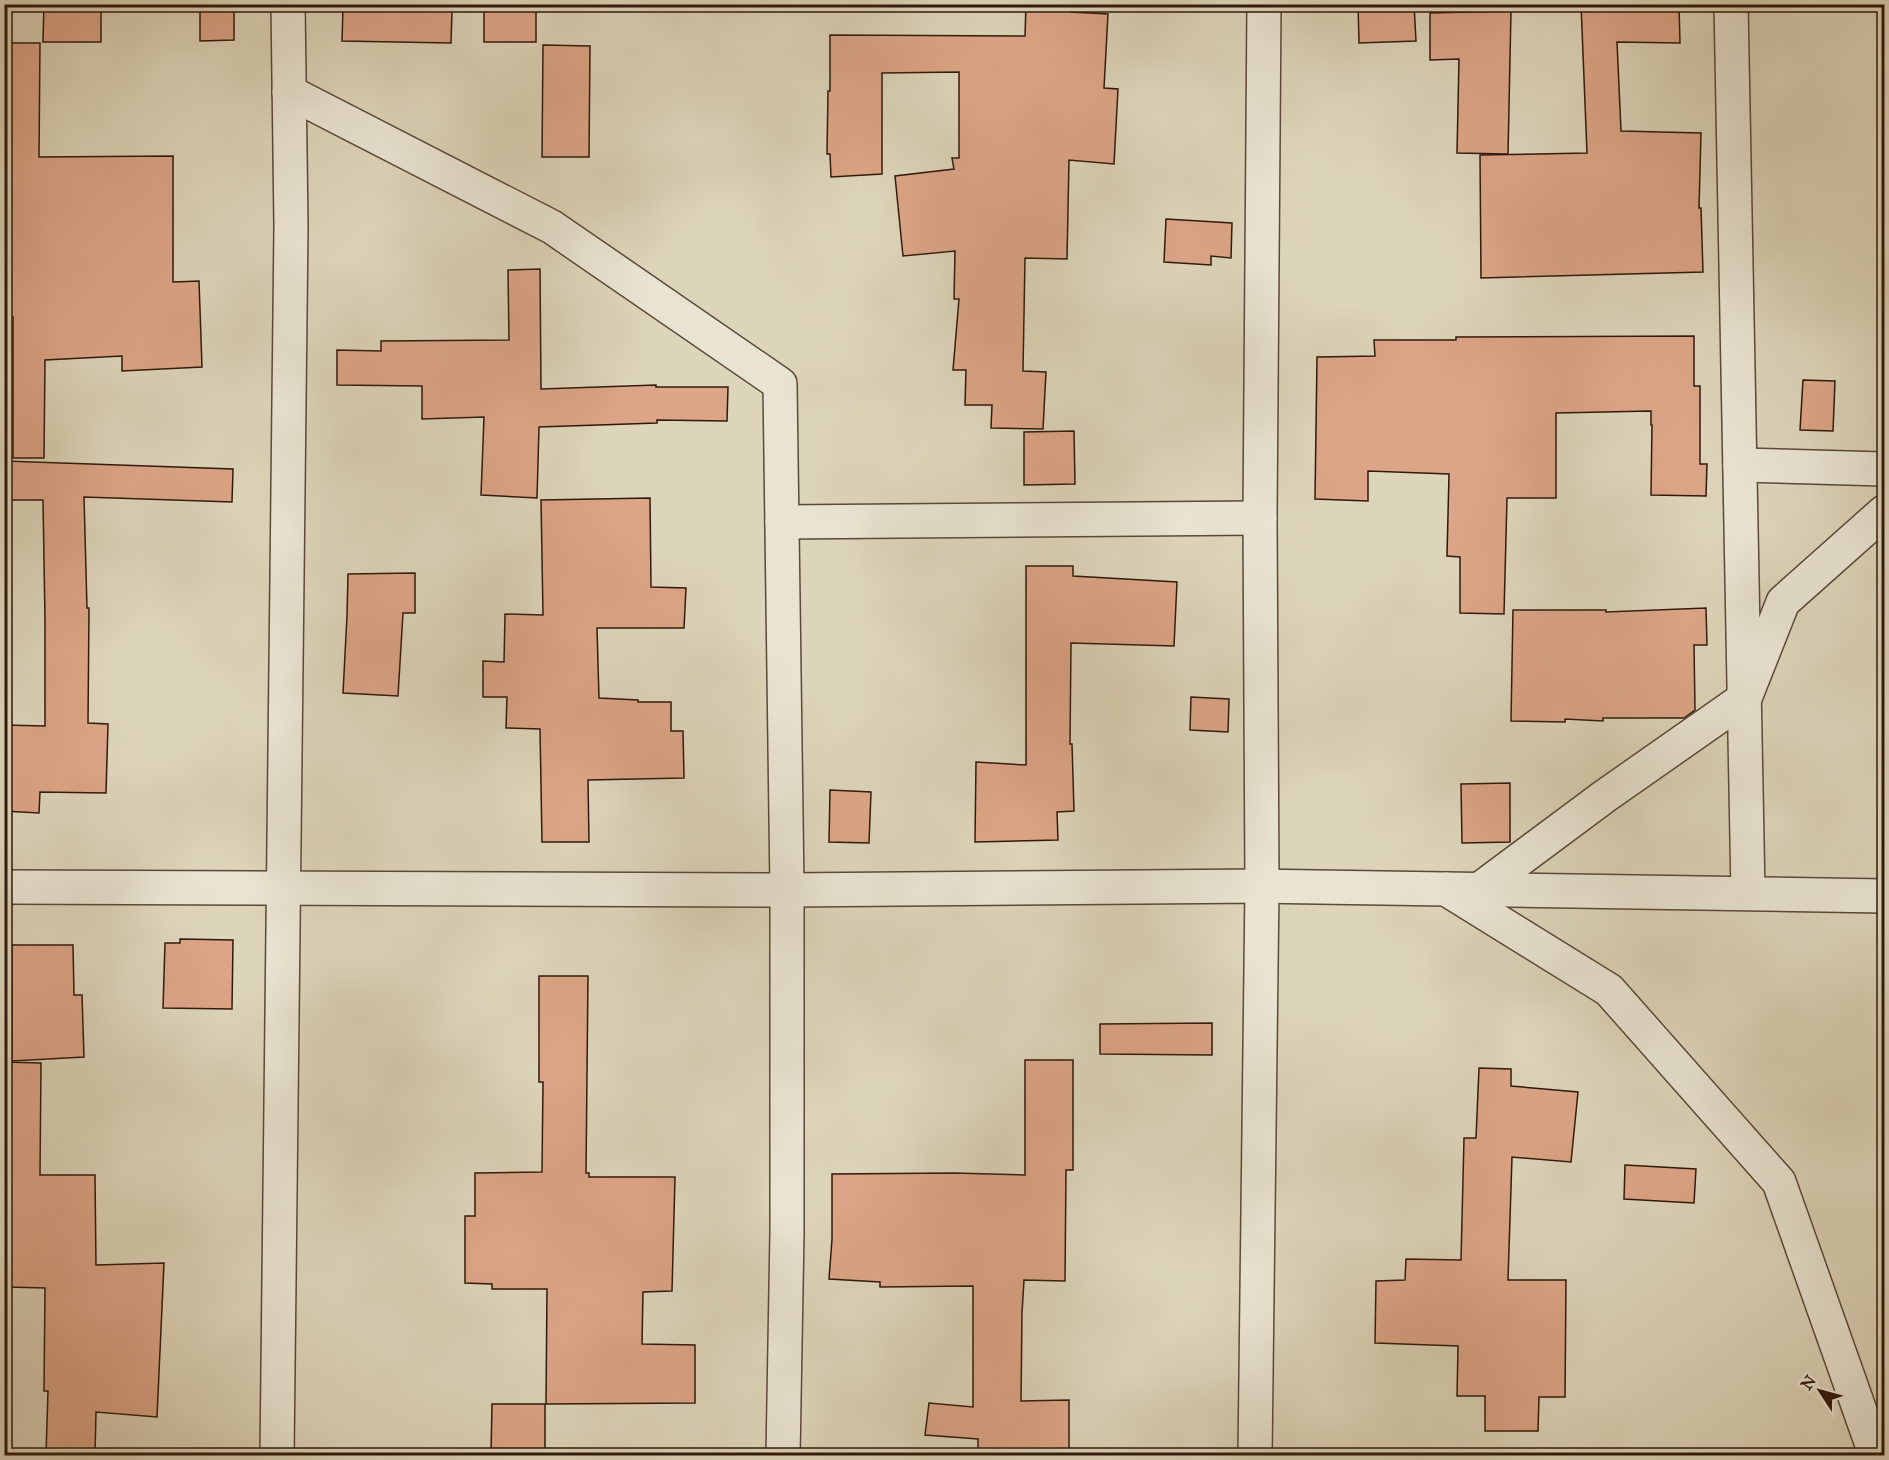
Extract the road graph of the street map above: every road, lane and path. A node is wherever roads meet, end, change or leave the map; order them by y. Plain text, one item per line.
1 (288, 4) edge
2 (1264, 4) edge
3 (1731, 4) edge
4 (289, 92) junction
5 (1740, 465) junction
6 (1884, 469) edge
7 (1884, 512) edge
8 (1260, 518) junction
9 (782, 522) junction
10 (1744, 698) junction
11 (1262, 886) junction
12 (4, 888) edge
13 (1444, 888) junction
14 (283, 889) junction
15 (1480, 889) junction
16 (787, 890) junction
17 (1748, 893) junction
18 (1884, 896) edge
19 (277, 1455) edge
20 (783, 1455) edge
21 (1255, 1455) edge
22 (1876, 1455) edge

1 - 4 street
2 - 8 street
3 - 5 street
4 - 9 street
4 - 14 street
5 - 6 street
5 - 10 street
7 - 10 street
8 - 9 street
8 - 11 street
9 - 16 street
10 - 15 street
10 - 17 street
11 - 13 street
11 - 16 street
11 - 21 street
12 - 14 street
13 - 15 street
13 - 22 street
14 - 16 street
14 - 19 street
15 - 17 street
16 - 20 street
17 - 18 street

